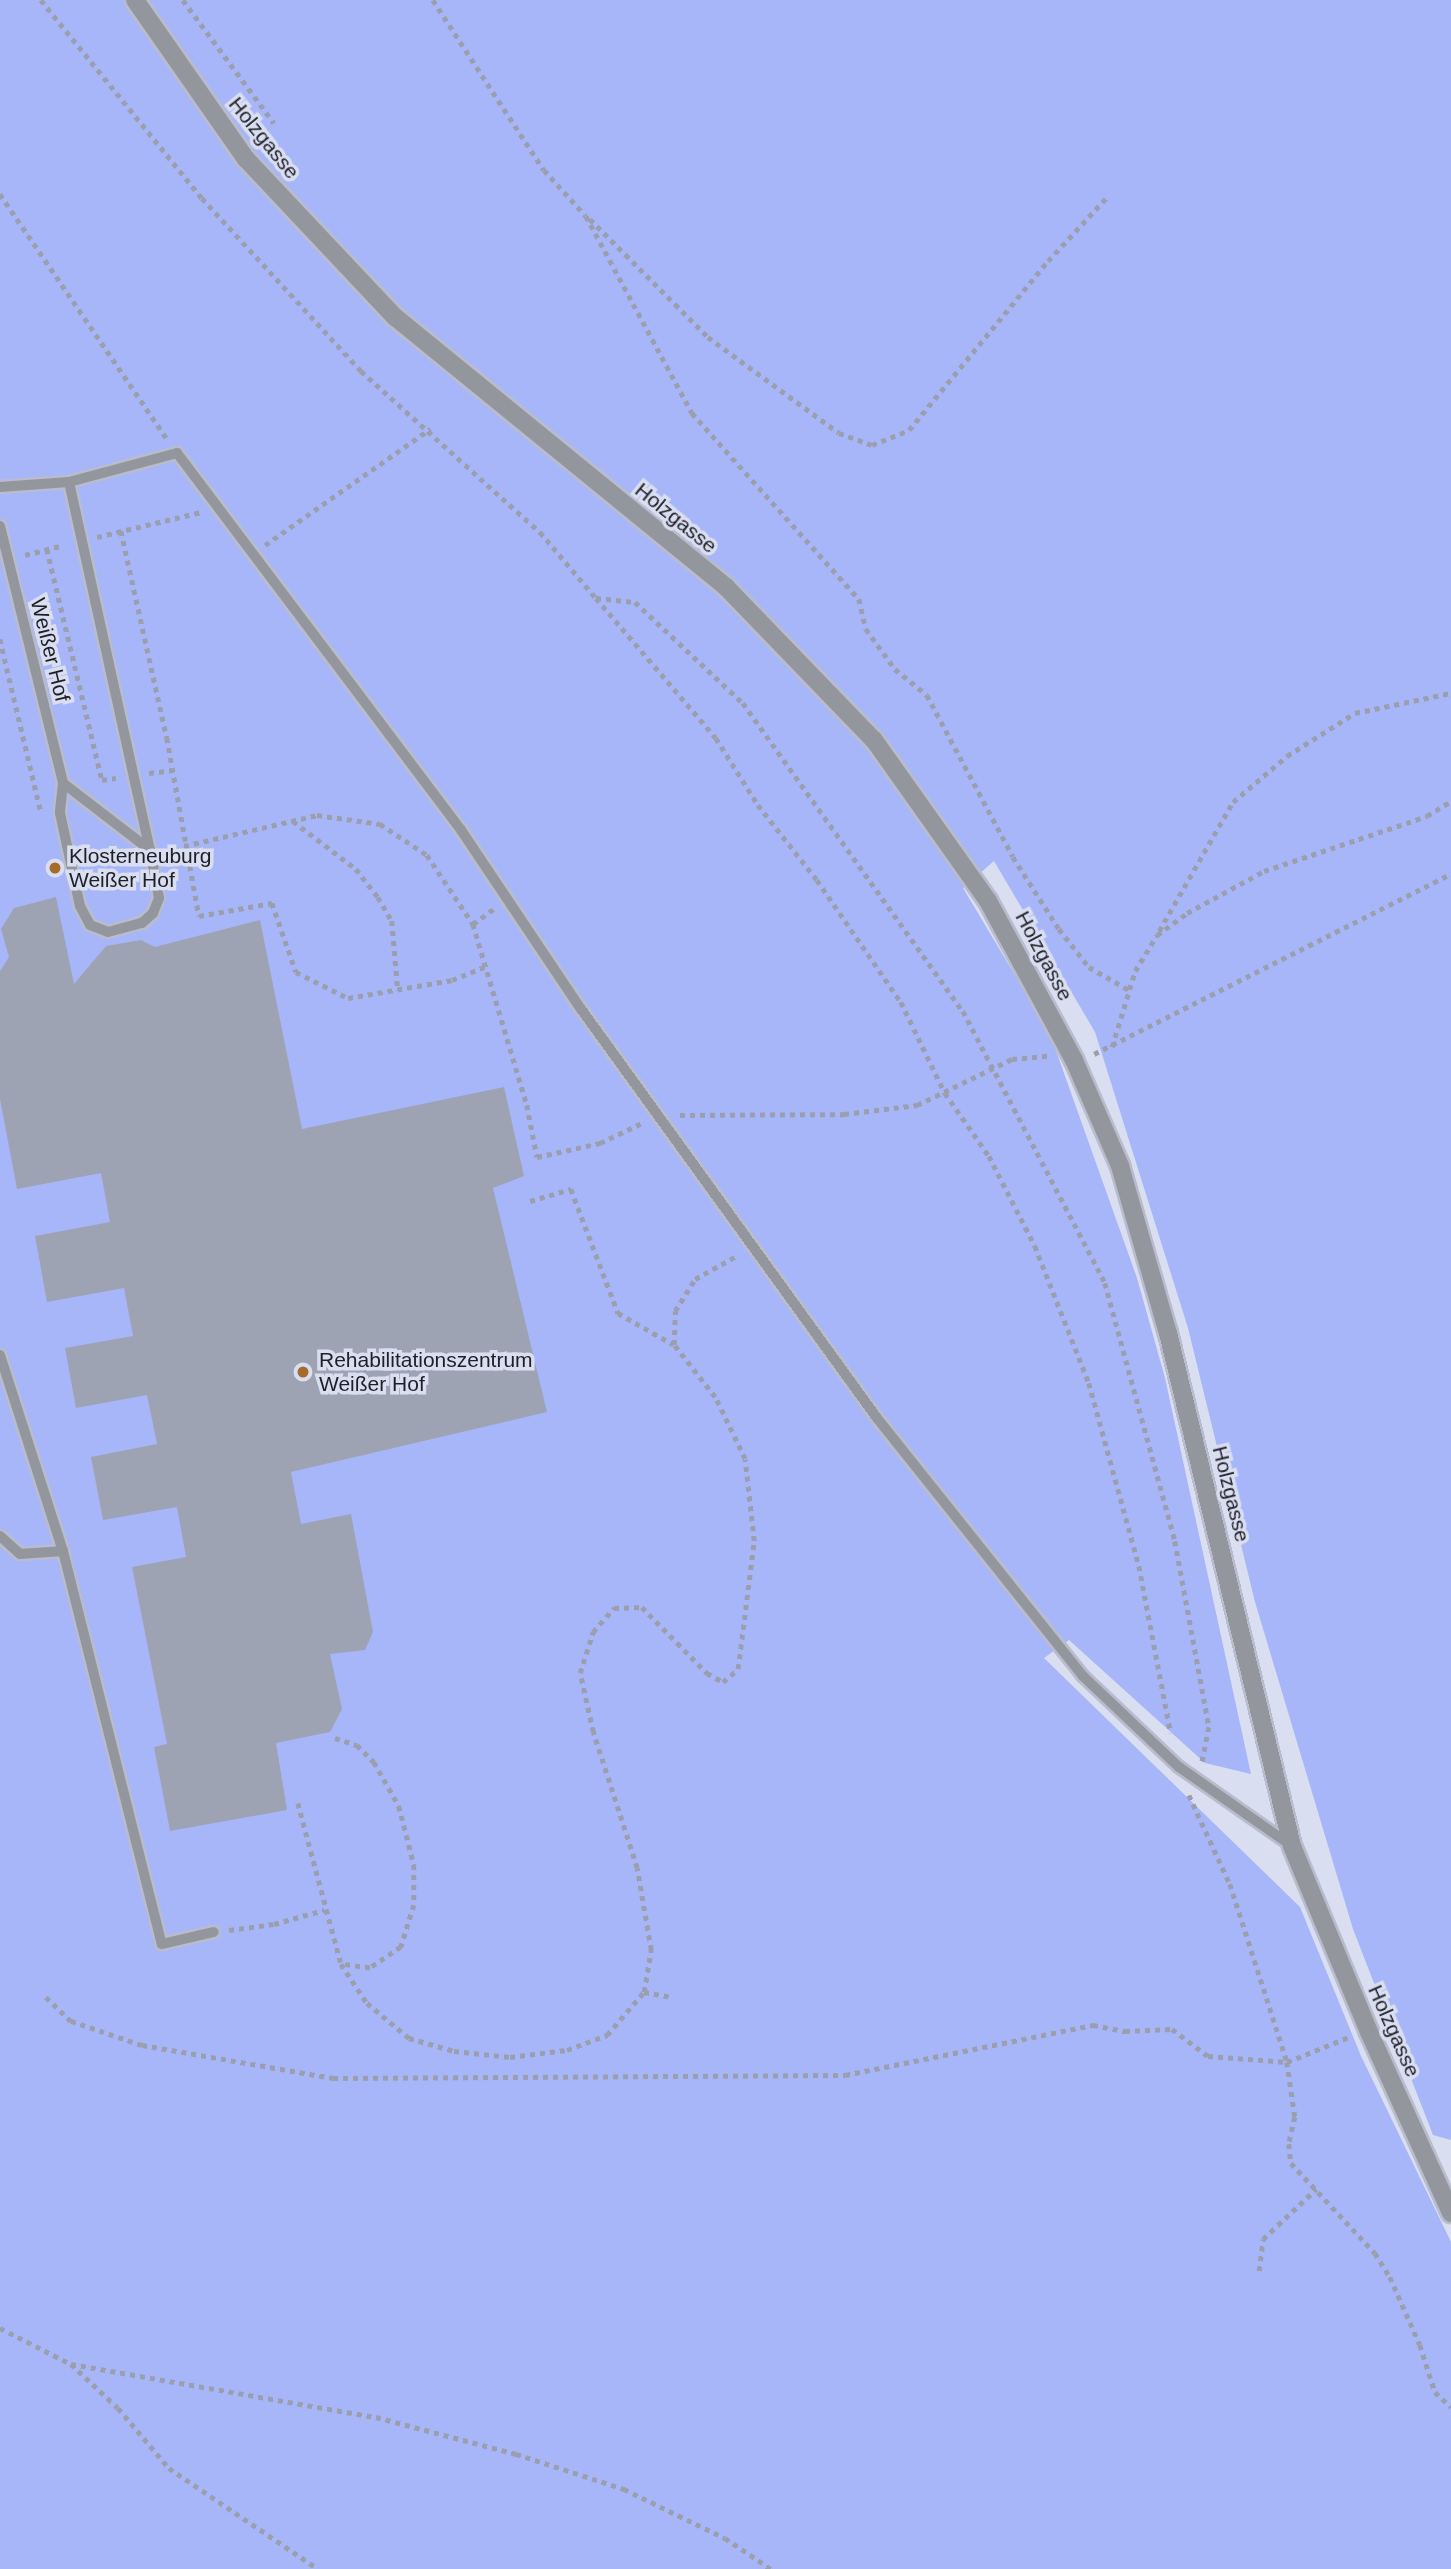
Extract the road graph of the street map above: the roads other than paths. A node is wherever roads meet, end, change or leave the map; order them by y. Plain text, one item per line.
1 (135, 0) edge
2 (69, 482) junction
3 (0, 487) edge
4 (0, 526) edge
5 (63, 783) junction
6 (150, 850) junction
7 (0, 1355) edge
8 (0, 1536) edge
9 (64, 1551) junction
10 (1292, 1846) junction
11 (214, 1932) road end
12 (1451, 2213) edge

1 - 10 street, Holzgasse
2 - 3 lane
2 - 6 lane
2 - 10 lane
4 - 5 lane, Weißer Hof
5 - 6 lane
5 - 6 lane, Weißer Hof
7 - 9 lane
8 - 9 lane
9 - 11 lane
10 - 12 street, Holzgasse

